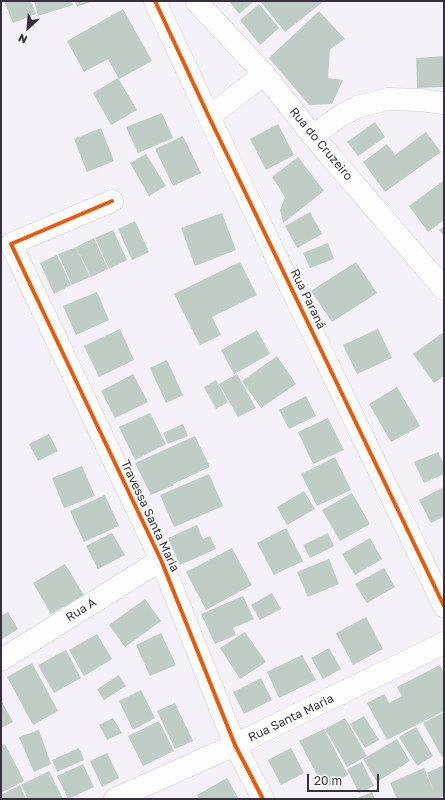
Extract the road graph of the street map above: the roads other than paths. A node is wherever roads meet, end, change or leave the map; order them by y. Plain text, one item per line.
1 (155, 1) edge
2 (196, 1) edge
3 (264, 74) junction
4 (444, 103) edge
5 (209, 117) junction
6 (314, 136) junction
7 (112, 201) dead end
8 (444, 289) edge
9 (161, 560) junction
10 (444, 606) edge
11 (444, 643) edge
12 (1, 660) edge
13 (235, 745) junction
14 (115, 799) edge
15 (263, 799) edge

1 - 5 street, Rua Paraná
2 - 3 street, Rua do Cruzeiro
3 - 5 street
3 - 6 street, Rua do Cruzeiro
4 - 6 street
5 - 10 street, Rua Paraná
6 - 8 street, Rua do Cruzeiro
7 - 9 street, Travessa Santa Maria
9 - 12 street, Rua A
9 - 13 street, Travessa Santa Maria
11 - 13 street, Rua Santa Maria
13 - 14 street, Rua Santa Maria
13 - 15 street, Travessa Santa Maria

